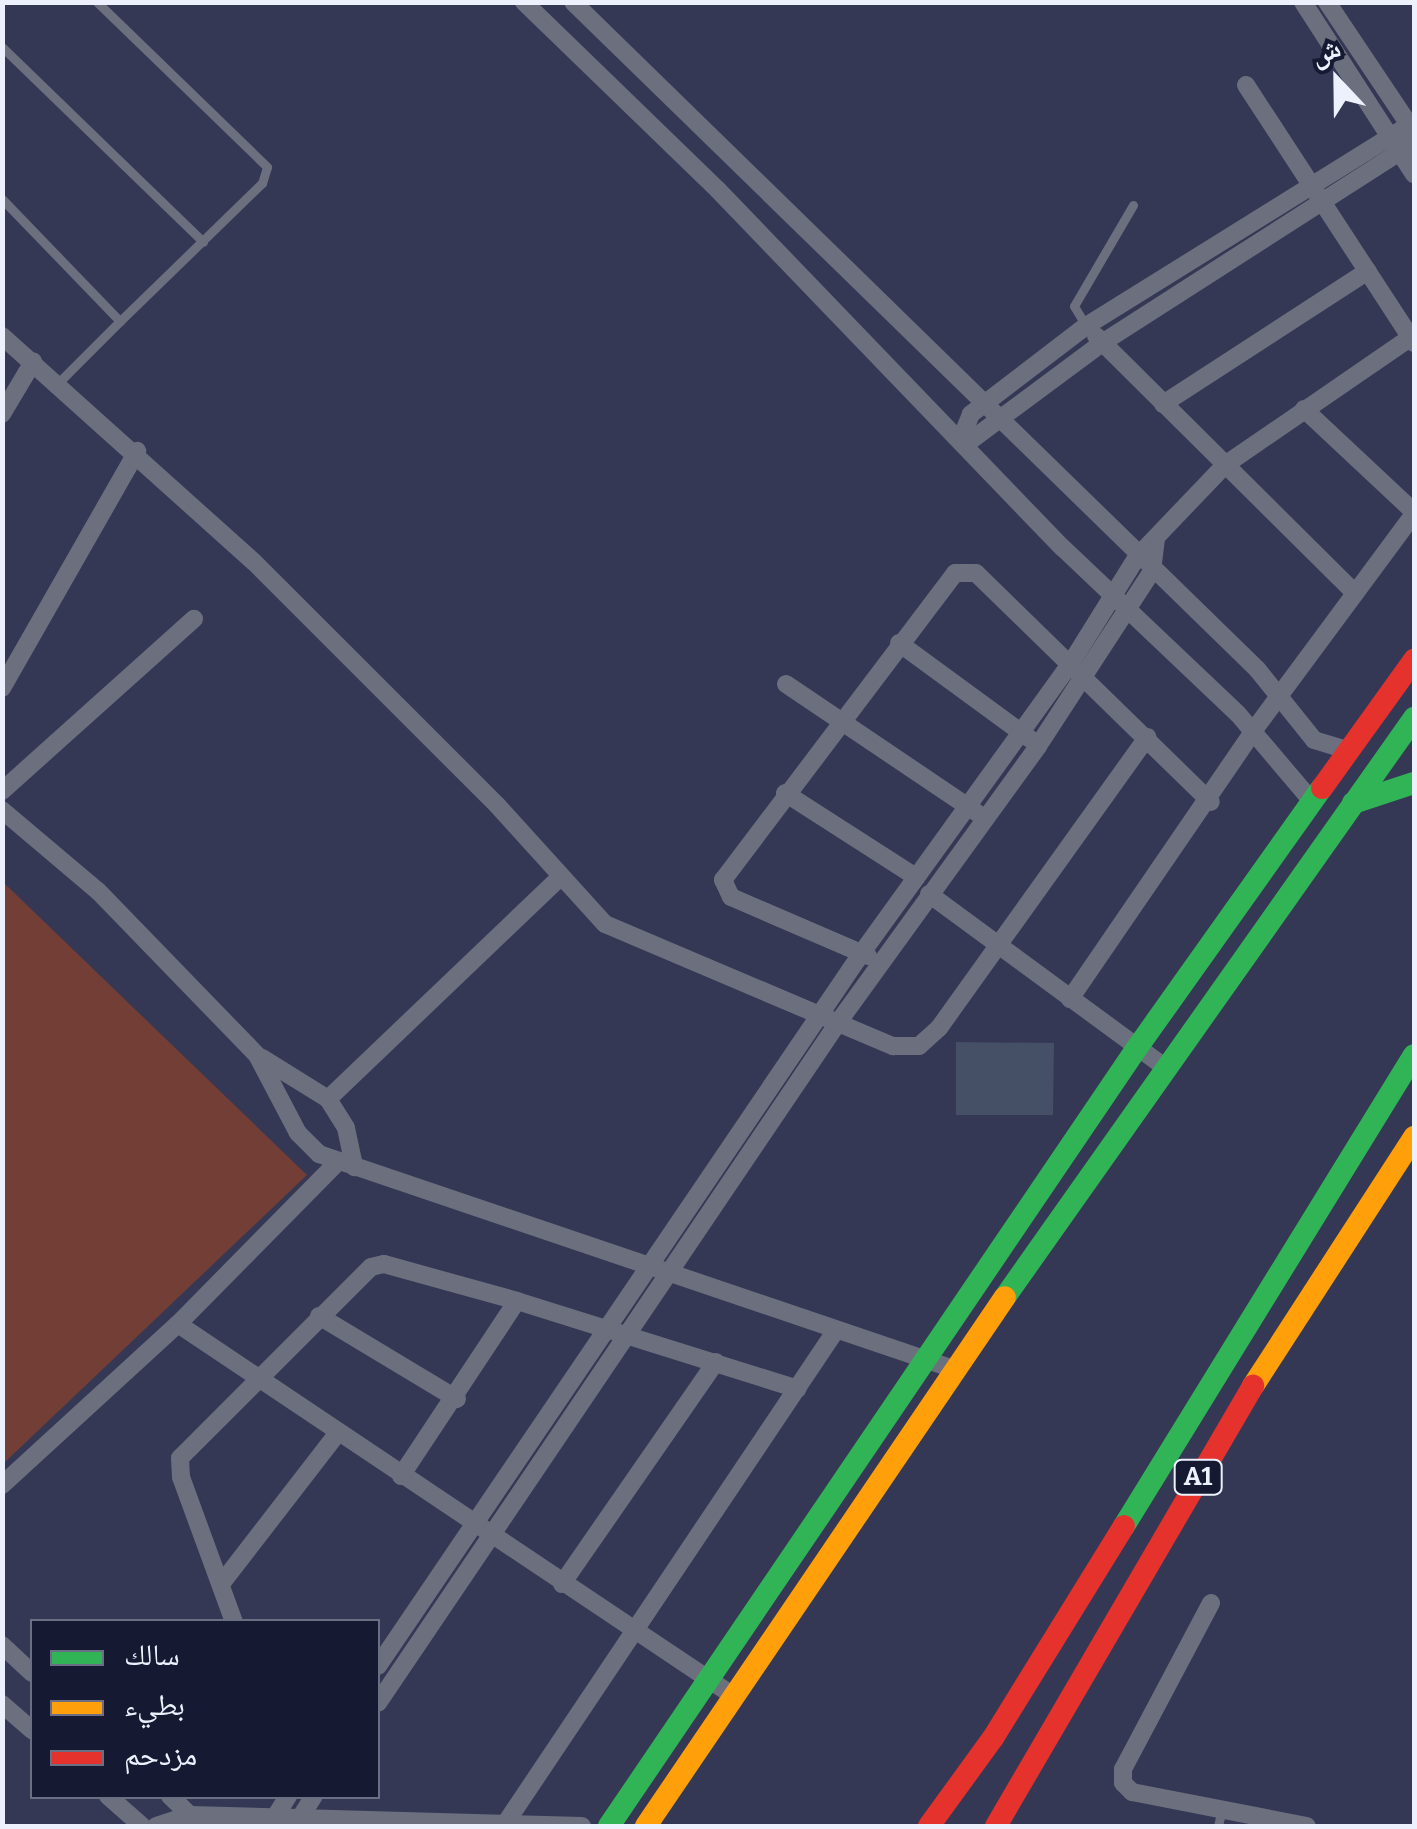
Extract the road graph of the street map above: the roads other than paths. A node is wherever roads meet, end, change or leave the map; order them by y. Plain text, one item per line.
1 (98, 2) edge
2 (524, 2) edge
3 (572, 2) edge
4 (1303, 2) edge
5 (1327, 2) edge
6 (2, 47) edge
7 (1246, 85) dead end
8 (1407, 135) edge
9 (1414, 174) edge
10 (1315, 195) junction
11 (2, 199) edge
12 (1133, 205) dead end
13 (203, 242) junction
14 (1368, 271) junction
15 (120, 321) junction
16 (1086, 326) junction
17 (2, 336) edge
18 (1413, 340) edge
19 (1102, 343) junction
20 (33, 362) junction
21 (58, 384) junction
22 (981, 404) junction
23 (1163, 404) junction
24 (1304, 409) junction
25 (2, 414) edge
26 (996, 420) junction
27 (966, 444) junction
28 (136, 451) junction
29 (1225, 465) junction
30 (1414, 513) edge
31 (1156, 539) junction
32 (1138, 557) junction
33 (1152, 571) junction
34 (1355, 592) junction
35 (1114, 596) junction
36 (1129, 610) junction
37 (194, 619) dead end
38 (900, 643) junction
39 (1414, 660) edge
40 (1078, 669) junction
41 (786, 684) dead end
42 (2, 688) edge
43 (1280, 694) junction
44 (1414, 718) edge
45 (839, 721) junction
46 (1254, 730) junction
47 (1023, 733) junction
48 (1146, 737) junction
49 (1038, 746) junction
50 (1403, 749) edge
51 (1347, 750) junction
52 (1414, 783) edge
53 (2, 791) edge
54 (785, 793) junction
55 (1311, 800) junction
56 (1211, 802) junction
57 (1349, 806) junction
58 (969, 808) junction
59 (2, 810) edge
60 (986, 818) junction
61 (916, 877) junction
62 (559, 878) junction
63 (929, 894) junction
64 (999, 943) junction
65 (861, 954) junction
66 (881, 961) junction
67 (1070, 998) junction
68 (819, 1016) junction
69 (837, 1024) junction
70 (1137, 1048) junction
71 (1414, 1054) edge
72 (258, 1055) junction
73 (1166, 1068) junction
74 (328, 1099) junction
75 (1414, 1137) edge
76 (346, 1165) junction
77 (645, 1268) junction
78 (666, 1274) junction
79 (518, 1302) junction
80 (320, 1316) junction
81 (178, 1324) junction
82 (606, 1328) junction
83 (836, 1330) junction
84 (626, 1334) junction
85 (926, 1360) junction
86 (716, 1362) junction
87 (954, 1369) junction
88 (255, 1381) junction
89 (797, 1389) junction
90 (457, 1399) junction
91 (336, 1435) junction
92 (401, 1476) junction
93 (2, 1485) edge
94 (472, 1525) junction
95 (490, 1537) junction
96 (221, 1584) junction
97 (562, 1584) junction
98 (1211, 1603) dead end
99 (233, 1619) edge
100 (402, 1632) junction
101 (634, 1632) junction
102 (420, 1641) junction
103 (2, 1646) edge
104 (380, 1663) edge
105 (30, 1670) edge
106 (708, 1680) junction
107 (734, 1697) junction
108 (380, 1700) edge
109 (2, 1704) edge
110 (30, 1728) edge
111 (993, 1738) junction
112 (111, 1799) edge
113 (173, 1799) edge
114 (286, 1799) edge
115 (312, 1799) edge
116 (275, 1818) junction
117 (300, 1818) junction
118 (1220, 1818) edge
119 (196, 1821) edge
120 (505, 1824) junction
121 (142, 1826) edge
122 (156, 1826) edge
123 (582, 1826) edge
124 (609, 1826) edge
125 (646, 1826) edge
126 (929, 1826) edge
127 (956, 1826) edge
128 (996, 1826) edge
129 (1308, 1826) edge

1 - 13 lane
2 - 27 street
3 - 22 street
4 - 8 street
5 - 8 street
6 - 13 lane
7 - 10 street
8 - 9 street
8 - 10 street
10 - 14 street
10 - 16 street
10 - 19 street
11 - 15 lane
12 - 16 lane
13 - 15 lane
14 - 18 street
14 - 23 street
15 - 21 lane
16 - 19 street
16 - 22 street
17 - 20 street
18 - 24 street
19 - 23 street
19 - 26 street
20 - 21 street
20 - 25 street
21 - 28 street
22 - 26 street
22 - 27 street
23 - 29 street
24 - 29 street
24 - 30 street
26 - 27 street
26 - 32 street
27 - 35 street
28 - 42 street
28 - 62 street
29 - 31 street
29 - 34 street
30 - 34 street
31 - 32 street
31 - 33 street
32 - 33 street
32 - 35 street
33 - 36 street
33 - 43 street
34 - 43 street
35 - 36 street
35 - 40 street
36 - 40 street
36 - 46 street
37 - 53 street
38 - 40 street
38 - 45 street
38 - 47 street
39 - 51 main road
40 - 47 street
40 - 48 street
40 - 49 street
41 - 45 street
43 - 46 street
43 - 51 street
44 - 50 main road
45 - 54 street
45 - 58 street
46 - 55 street
46 - 56 street
47 - 49 street
47 - 58 street
48 - 56 street
48 - 64 street
49 - 60 street
50 - 51 main road
50 - 57 main road
51 - 55 main road
52 - 57 main road
54 - 61 street
54 - 65 street
55 - 57 main road
55 - 70 main road
56 - 67 street
57 - 73 main road
58 - 60 street
58 - 61 street
59 - 72 street
60 - 63 street
61 - 65 street
62 - 68 street
62 - 74 street
63 - 64 street
63 - 66 street
64 - 67 street
64 - 69 street
65 - 66 street
65 - 68 street
66 - 69 street
67 - 70 street
68 - 69 street
68 - 77 street
69 - 78 street
70 - 73 street
70 - 85 main road
71 - 111 main road, A1
72 - 74 street
72 - 76 street
73 - 87 main road
74 - 76 street
75 - 128 main road, A1
76 - 77 street
76 - 81 street
77 - 78 street
77 - 82 street
78 - 83 street
78 - 84 street
79 - 80 street
79 - 82 street
79 - 90 street
80 - 88 street
80 - 90 street
81 - 88 street
81 - 93 street
82 - 84 street
82 - 94 street
83 - 85 street
83 - 89 street
84 - 86 street
84 - 95 street
85 - 87 street
85 - 106 main road
86 - 89 street
86 - 97 street
87 - 107 main road
88 - 91 street
88 - 96 street
89 - 101 street
90 - 92 street
91 - 92 street
91 - 96 street
92 - 94 street
94 - 95 street
94 - 100 street
95 - 97 street
95 - 102 street
96 - 99 street
97 - 101 street
98 - 118 street
100 - 102 street
100 - 104 street
101 - 106 street
101 - 120 street
102 - 108 street
103 - 105 street
106 - 107 street
106 - 124 main road
107 - 125 main road
109 - 110 street
111 - 126 main road
111 - 127 main road, A1
112 - 121 street
113 - 119 street
114 - 116 street
115 - 117 street
116 - 117 street
116 - 119 street
117 - 120 street
118 - 129 street
119 - 122 street
120 - 123 street

